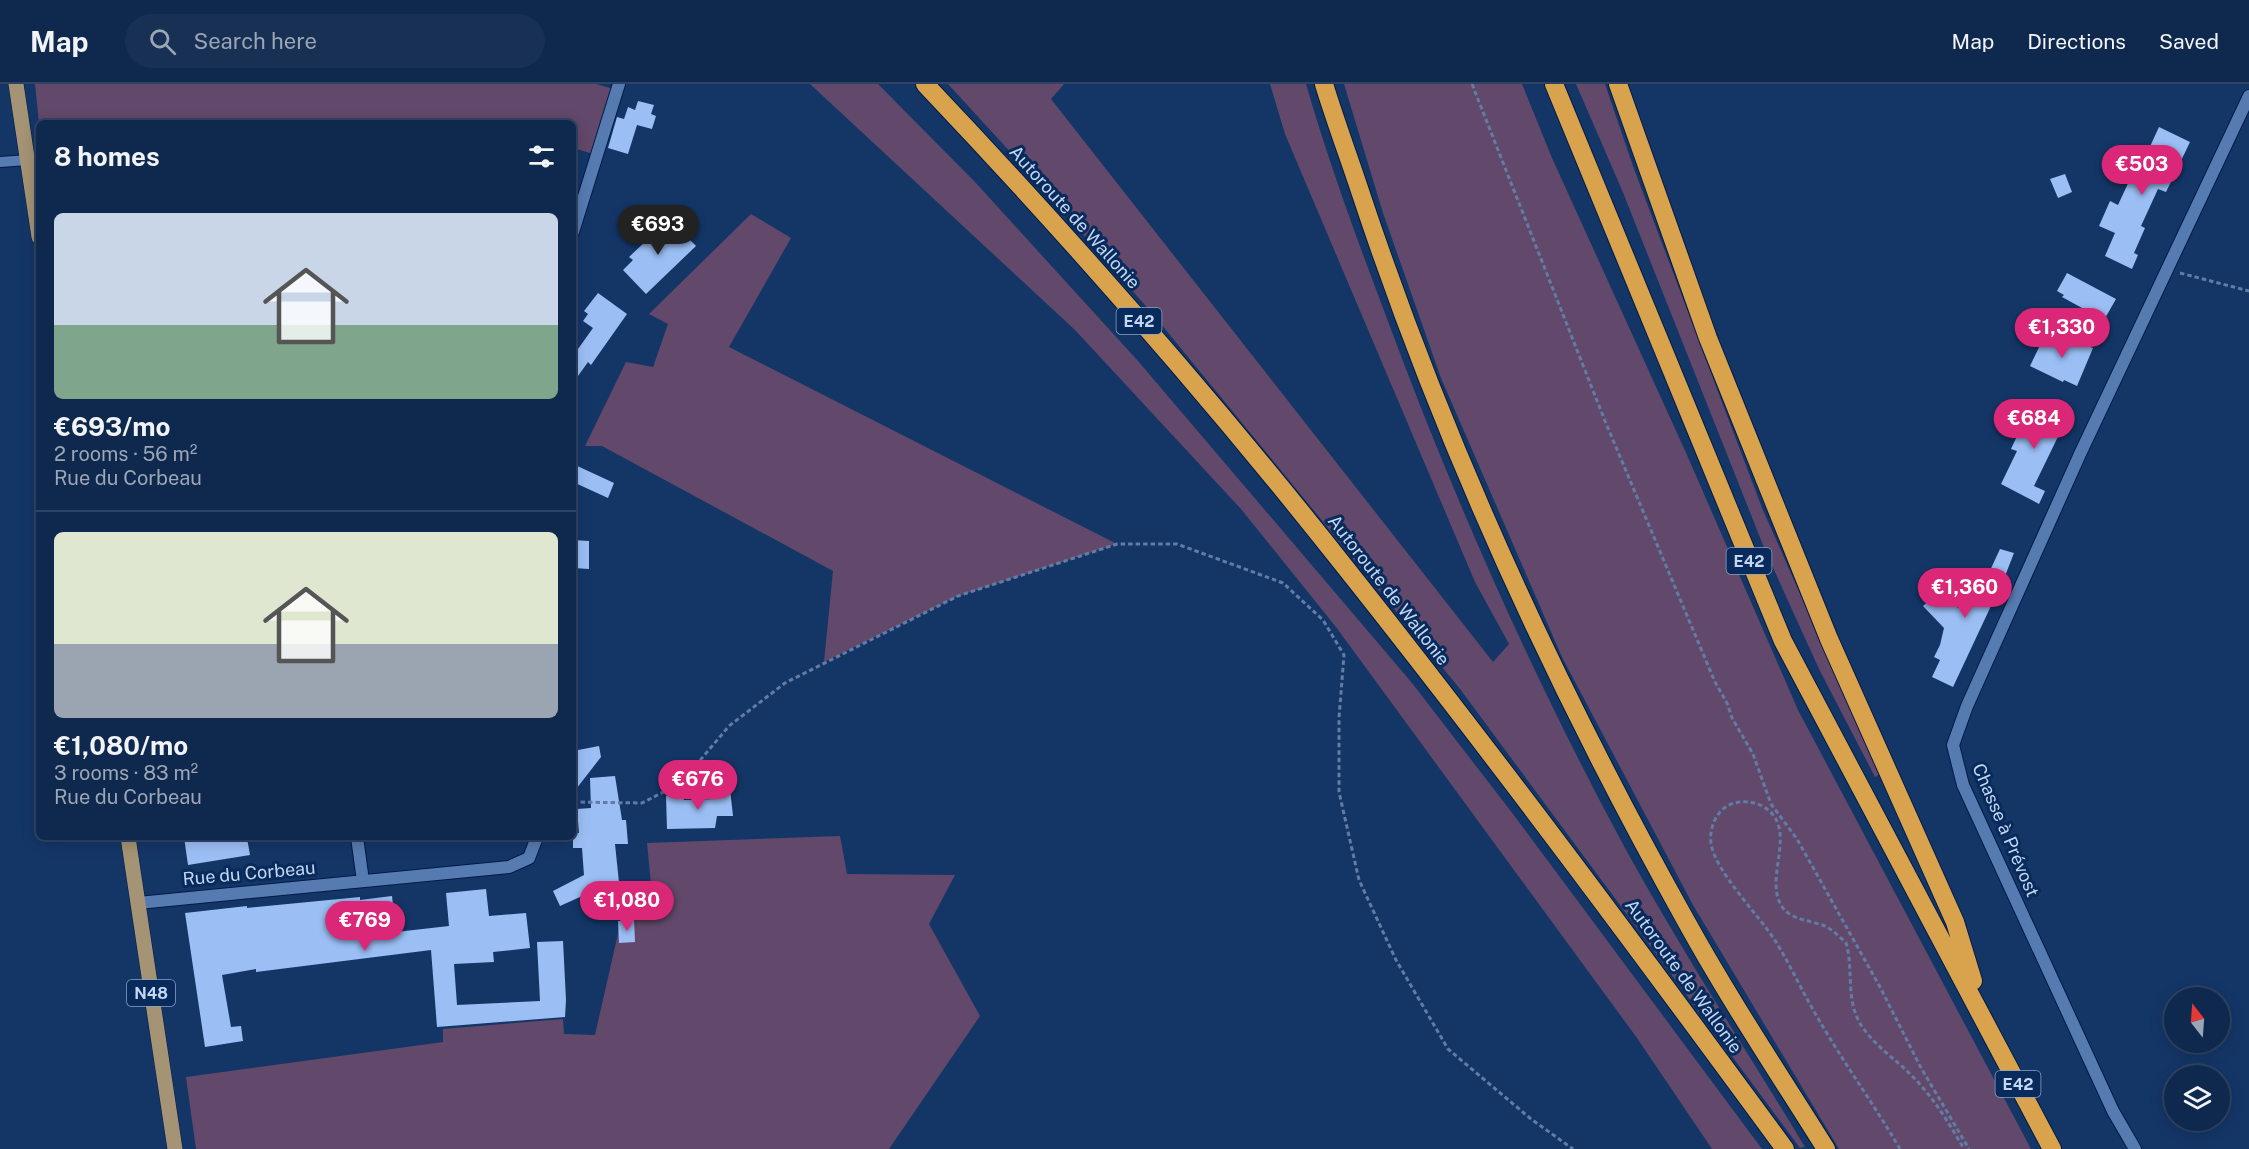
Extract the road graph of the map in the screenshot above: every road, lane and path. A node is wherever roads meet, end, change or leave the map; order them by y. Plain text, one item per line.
1 (17, 84) edge
2 (619, 84) edge
3 (925, 84) edge
4 (1324, 84) edge
5 (1472, 84) edge
6 (1554, 84) edge
7 (1618, 84) edge
8 (2249, 96) edge
9 (28, 160) junction
10 (0, 162) edge
11 (36, 216) edge
12 (576, 222) edge
13 (2167, 270) junction
14 (2249, 291) edge
15 (576, 802) edge
16 (128, 840) edge
17 (357, 840) edge
18 (536, 840) edge
19 (363, 881) junction
20 (138, 903) junction
21 (1984, 1020) junction
22 (1924, 1088) junction
23 (1937, 1095) junction
24 (175, 1149) edge
25 (1573, 1149) edge
26 (1785, 1149) edge
27 (1826, 1149) edge
28 (1900, 1149) edge
29 (1964, 1149) edge
30 (1969, 1149) edge
31 (2052, 1149) edge
32 (2135, 1149) edge

1 - 9 main road
2 - 12 street
3 - 26 highway, Autoroute de Wallonie / E42
4 - 27 highway
5 - 23 path
6 - 21 highway, E42
7 - 21 highway
8 - 13 street, Chasse à Prévost
9 - 10 lane
9 - 11 main road
13 - 14 path
13 - 32 street, Chasse à Prévost
15 - 25 path
16 - 20 main road, N48
17 - 19 street
18 - 19 street, Rue du Corbeau
19 - 20 street, Rue du Corbeau
20 - 24 main road, N48
21 - 31 highway, E42
22 - 23 path
22 - 28 path
22 - 29 path
23 - 30 path

